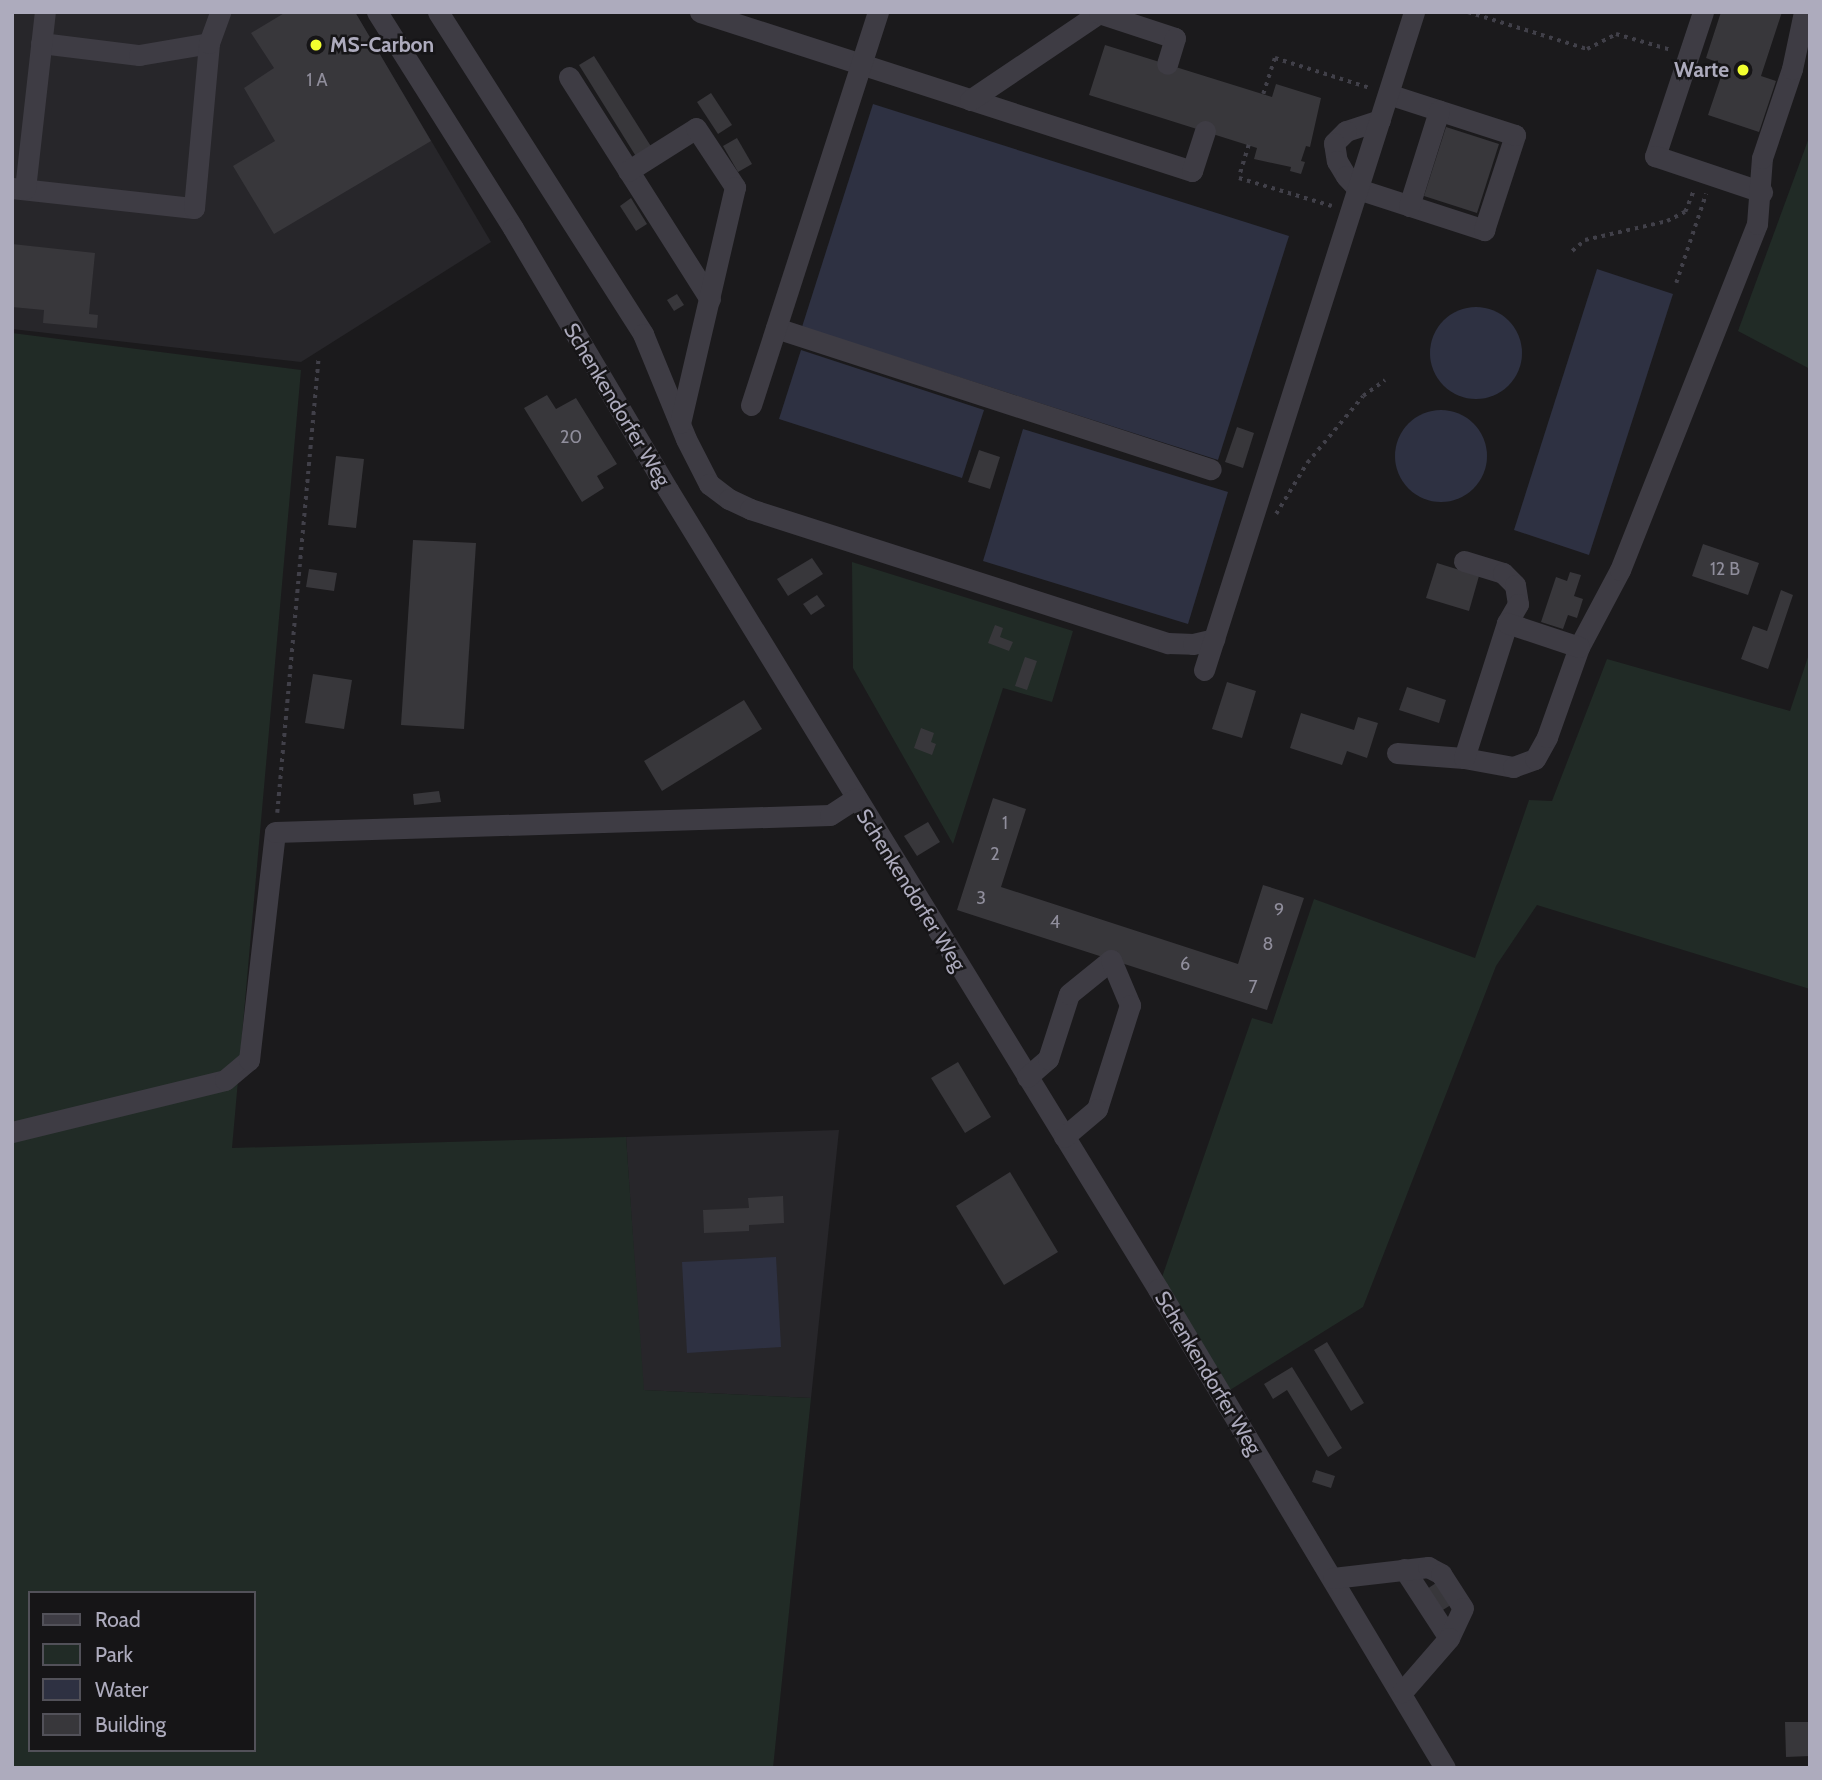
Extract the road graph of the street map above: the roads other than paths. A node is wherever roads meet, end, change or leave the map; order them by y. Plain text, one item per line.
1 (45, 12) edge
2 (220, 12) edge
3 (377, 12) edge
4 (438, 12) edge
5 (700, 12) edge
6 (878, 12) edge
7 (1414, 12) edge
8 (1703, 12) edge
9 (1804, 12) edge
10 (41, 43) junction
11 (209, 43) junction
12 (1167, 64) dead end
13 (861, 66) junction
14 (569, 77) dead end
15 (1388, 94) junction
16 (970, 100) junction
17 (1439, 111) junction
18 (1380, 120) junction
19 (1205, 131) dead end
20 (628, 171) junction
21 (19, 189) edge
22 (1358, 189) junction
23 (1762, 192) junction
24 (1409, 205) junction
25 (710, 299) junction
26 (776, 328) junction
27 (751, 405) dead end
28 (680, 423) junction
29 (1211, 469) dead end
30 (1464, 561) dead end
31 (1507, 623) junction
32 (1214, 639) junction
33 (1579, 648) junction
34 (1204, 670) dead end
35 (1397, 753) dead end
36 (1464, 758) junction
37 (855, 799) junction
38 (1027, 1077) junction
39 (12, 1132) edge
40 (1064, 1138) junction
41 (1404, 1569) junction
42 (1333, 1578) junction
43 (1449, 1638) junction
44 (1402, 1692) junction
45 (1445, 1768) edge

1 - 10 street
2 - 11 street
3 - 37 street, Schenkendorfer Weg
4 - 28 street
5 - 13 street
6 - 13 street
7 - 15 street
8 - 23 street
9 - 23 street
10 - 11 street
10 - 21 street
11 - 21 street
12 - 16 street
13 - 16 street
13 - 26 street
14 - 20 street
15 - 17 street
15 - 18 street
16 - 19 street
17 - 24 street
17 - 24 street
18 - 22 street
18 - 22 street
20 - 25 street
20 - 25 street
22 - 24 street
22 - 32 street
23 - 33 street
25 - 28 street
26 - 27 street
26 - 29 street
28 - 32 street
30 - 31 street
31 - 33 street
31 - 36 street
32 - 34 street
33 - 36 street
35 - 36 street
37 - 38 street, Schenkendorfer Weg
37 - 39 street
38 - 40 street, Schenkendorfer Weg
38 - 40 street
40 - 42 street, Schenkendorfer Weg
41 - 42 street
41 - 43 street
41 - 43 street
42 - 44 street, Schenkendorfer Weg
43 - 44 street
44 - 45 street, Schenkendorfer Weg

